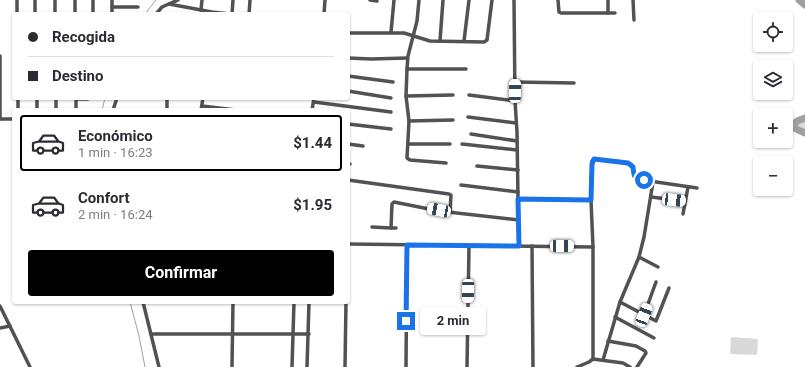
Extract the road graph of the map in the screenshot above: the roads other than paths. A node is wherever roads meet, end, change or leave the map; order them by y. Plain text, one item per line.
1 (17, 0) edge
2 (35, 0) edge
3 (55, 0) edge
4 (75, 0) edge
5 (93, 0) edge
6 (112, 0) edge
7 (178, 0) edge
8 (202, 0) edge
9 (233, 0) edge
10 (250, 0) edge
11 (326, 0) edge
12 (370, 0) edge
13 (394, 0) edge
14 (419, 0) edge
15 (443, 0) edge
16 (469, 0) edge
17 (492, 0) edge
18 (514, 0) edge
19 (558, 0) edge
20 (608, 0) edge
21 (633, 0) edge
22 (377, 1) edge
23 (169, 4) junction
24 (112, 7) junction
25 (138, 7) dead end
26 (201, 10) junction
27 (17, 12) edge
28 (35, 12) edge
29 (55, 12) edge
30 (75, 12) edge
31 (93, 12) edge
32 (112, 12) edge
33 (158, 12) edge
34 (208, 12) edge
35 (230, 12) edge
36 (248, 12) edge
37 (324, 12) edge
38 (608, 13) junction
39 (615, 13) dead end
40 (634, 20) dead end
41 (392, 32) junction
42 (350, 33) edge
43 (413, 35) junction
44 (440, 41) junction
45 (464, 41) junction
46 (0, 56) edge
47 (350, 58) edge
48 (408, 58) junction
49 (407, 69) junction
50 (466, 69) dead end
51 (350, 76) edge
52 (393, 82) dead end
53 (515, 82) junction
54 (574, 83) dead end
55 (350, 91) edge
56 (453, 95) dead end
57 (469, 95) dead end
58 (406, 96) junction
59 (391, 98) dead end
60 (168, 100) edge
61 (314, 100) edge
62 (515, 100) junction
63 (167, 108) dead end
64 (391, 112) dead end
65 (468, 117) dead end
66 (0, 119) edge
67 (12, 119) edge
68 (454, 120) dead end
69 (408, 121) junction
70 (516, 123) junction
71 (350, 124) edge
72 (391, 129) dead end
73 (471, 134) dead end
74 (517, 141) junction
75 (350, 144) edge
76 (408, 144) junction
77 (450, 144) dead end
78 (462, 144) dead end
79 (363, 146) dead end
80 (517, 150) junction
81 (446, 164) dead end
82 (477, 166) dead end
83 (518, 170) junction
84 (350, 180) edge
85 (653, 182) junction
86 (461, 185) dead end
87 (688, 187) junction
88 (697, 188) dead end
89 (518, 192) junction
90 (651, 197) junction
91 (518, 199) junction
92 (591, 200) junction
93 (685, 201) junction
94 (450, 212) junction
95 (683, 214) dead end
96 (519, 220) junction
97 (372, 227) dead end
98 (391, 228) junction
99 (396, 228) dead end
100 (350, 244) edge
101 (407, 245) junction
102 (469, 246) junction
103 (519, 246) junction
104 (532, 246) junction
105 (593, 247) junction
106 (639, 257) junction
107 (658, 267) dead end
108 (656, 282) dead end
109 (669, 288) dead end
110 (620, 302) junction
111 (144, 304) edge
112 (233, 304) edge
113 (294, 304) edge
114 (309, 304) edge
115 (346, 304) edge
116 (0, 306) edge
117 (644, 315) junction
118 (615, 318) junction
119 (10, 326) junction
120 (0, 328) edge
121 (233, 333) junction
122 (151, 334) junction
123 (294, 334) junction
124 (309, 334) junction
125 (654, 338) dead end
126 (608, 341) junction
127 (593, 359) junction
128 (603, 360) junction
129 (30, 367) edge
130 (159, 367) edge
131 (232, 367) edge
132 (292, 367) edge
133 (307, 367) edge
134 (345, 367) edge
135 (406, 367) edge
136 (467, 367) edge
137 (533, 367) edge
138 (577, 367) edge
139 (630, 367) edge
140 (637, 367) edge

1 - 27 street
2 - 28 street
3 - 29 street
4 - 30 street
5 - 31 street
6 - 24 street
7 - 23 street
8 - 26 street
9 - 35 street
10 - 36 street
11 - 37 street
12 - 22 street
13 - 41 street
14 - 43 street
15 - 44 street
16 - 45 street
17 - 45 street
18 - 53 street
19 - 38 street
20 - 38 street
21 - 40 street
23 - 26 street
23 - 33 street
24 - 25 street
24 - 32 street
26 - 34 street
38 - 39 street
41 - 42 street
41 - 43 street
43 - 44 street
43 - 48 street
44 - 45 street
46 - 66 street
47 - 48 street
48 - 49 street
49 - 50 street
49 - 58 street
51 - 52 street
53 - 54 street
53 - 62 street
55 - 59 street
56 - 58 street
57 - 62 street
58 - 69 street
60 - 63 street
61 - 64 street
62 - 70 street
65 - 70 street
66 - 67 street
68 - 69 street
69 - 76 street
70 - 74 street
71 - 72 street
73 - 74 street
74 - 80 street
75 - 79 street
76 - 77 street
76 - 81 street
78 - 80 street
80 - 83 street
82 - 83 street
83 - 89 street
84 - 94 street
85 - 87 street
85 - 90 street
85 - 92 street
86 - 89 street
87 - 88 street
87 - 93 street
89 - 91 street
90 - 93 street
90 - 106 street
91 - 92 street
91 - 96 street
92 - 105 street
93 - 95 street
94 - 96 street
94 - 98 street
96 - 103 street
97 - 98 street
98 - 99 street
100 - 101 street
101 - 102 street
101 - 135 street
102 - 103 street
102 - 136 street
103 - 104 street
104 - 105 street
104 - 137 street
105 - 127 street
106 - 107 street
106 - 110 street
108 - 117 street
109 - 117 street
110 - 117 street
110 - 118 street
111 - 122 street
112 - 121 street
113 - 123 street
114 - 124 street
115 - 134 street
116 - 119 street
118 - 125 street
118 - 126 street
119 - 120 street
119 - 129 street
121 - 122 street
121 - 123 street
121 - 131 street
122 - 130 street
123 - 124 street
123 - 132 street
124 - 133 street
126 - 128 street
126 - 140 street
127 - 128 street
127 - 138 street
128 - 139 street

